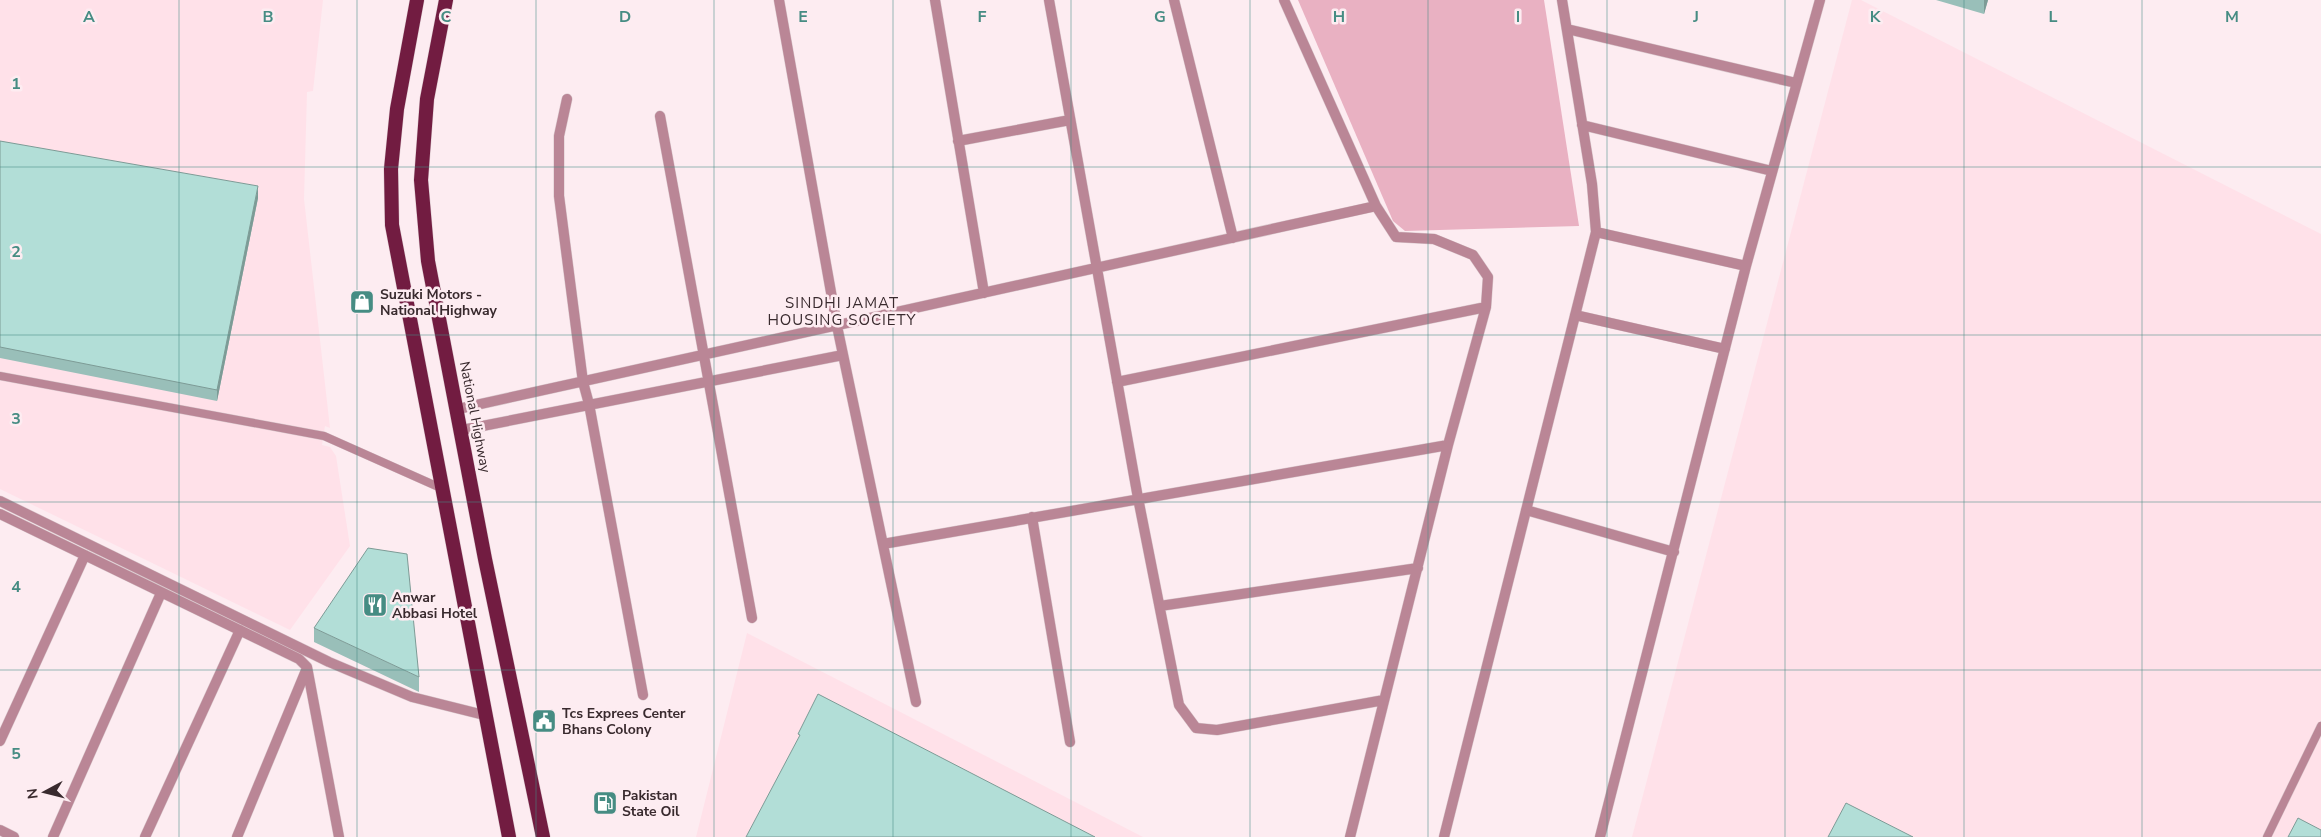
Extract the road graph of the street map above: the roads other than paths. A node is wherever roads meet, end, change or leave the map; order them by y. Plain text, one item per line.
1 (417, 0) edge
2 (446, 0) edge
3 (779, 0) edge
4 (935, 0) edge
5 (1048, 0) edge
6 (1174, 0) edge
7 (1284, 0) edge
8 (1562, 0) edge
9 (1820, 0) edge
10 (1567, 29) junction
11 (1796, 84) junction
12 (567, 99) dead end
13 (660, 116) dead end
14 (1070, 120) junction
15 (1582, 125) junction
16 (958, 141) junction
17 (1772, 171) junction
18 (1376, 206) junction
19 (1596, 232) junction
20 (1233, 238) junction
21 (1746, 266) junction
22 (1097, 268) junction
23 (984, 293) junction
24 (1486, 307) junction
25 (1575, 315) junction
26 (837, 326) junction
27 (1725, 349) junction
28 (704, 355) junction
29 (843, 355) junction
30 (0, 376) edge
31 (583, 382) junction
32 (708, 382) junction
33 (1118, 382) junction
34 (589, 404) junction
35 (458, 409) junction
36 (462, 430) junction
37 (1448, 445) junction
38 (443, 489) junction
39 (1138, 498) junction
40 (0, 502) edge
41 (1526, 510) junction
42 (1032, 517) junction
43 (1, 518) edge
44 (883, 544) junction
45 (1674, 552) junction
46 (85, 556) junction
47 (1418, 568) junction
48 (161, 593) junction
49 (1160, 606) junction
50 (752, 618) dead end
51 (240, 630) junction
52 (307, 667) junction
53 (643, 695) dead end
54 (1384, 700) junction
55 (916, 702) dead end
56 (484, 715) junction
57 (2321, 726) edge
58 (0, 742) edge
59 (1070, 742) dead end
60 (337, 826) junction
61 (0, 830) edge
62 (14, 837) edge
63 (53, 837) edge
64 (145, 837) edge
65 (237, 837) edge
66 (332, 837) edge
67 (339, 837) edge
68 (509, 837) edge
69 (543, 837) edge
70 (1350, 837) edge
71 (1444, 837) edge
72 (1600, 837) edge
73 (2267, 837) edge

1 - 38 highway
2 - 35 highway, National Highway
3 - 26 street
4 - 16 street
5 - 14 street
6 - 20 street
7 - 18 street
8 - 10 street
9 - 11 street
10 - 11 street
10 - 15 street
11 - 17 street
12 - 31 street
13 - 28 street
14 - 16 street
14 - 22 street
15 - 17 street
15 - 19 street
16 - 23 street
17 - 21 street
18 - 20 street
18 - 24 street
19 - 21 street
19 - 25 street
20 - 22 street
21 - 27 street
22 - 23 street
22 - 33 street
23 - 26 street
24 - 33 street
24 - 37 street
25 - 27 street
25 - 41 street
26 - 28 street
26 - 29 street
27 - 45 street
28 - 31 street
28 - 32 street
29 - 32 street
29 - 44 street
30 - 38 lane
31 - 34 street
31 - 35 street
32 - 34 street
32 - 50 street
33 - 39 street
34 - 36 street
34 - 53 street
35 - 36 highway, National Highway
36 - 69 highway, National Highway
37 - 39 street
37 - 47 street
38 - 56 highway
39 - 42 street
39 - 49 street
40 - 56 street
41 - 45 street
41 - 71 street
42 - 44 street
42 - 59 street
43 - 46 street
44 - 55 street
45 - 72 street
46 - 48 street
46 - 58 street
47 - 49 street
47 - 54 street
48 - 51 street
48 - 63 street
49 - 54 street
51 - 52 street
51 - 64 street
52 - 60 street
52 - 65 street
54 - 70 street
56 - 68 highway
57 - 73 lane
60 - 66 street
60 - 67 street
61 - 62 street

